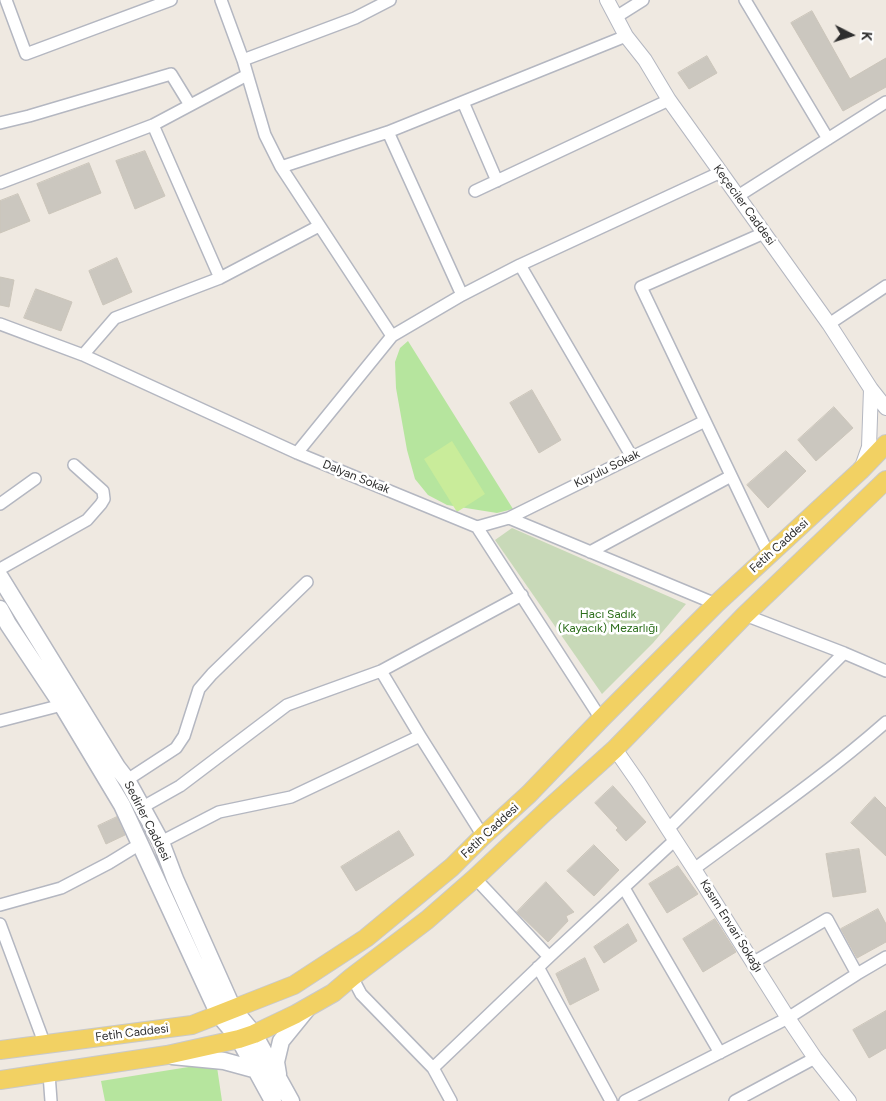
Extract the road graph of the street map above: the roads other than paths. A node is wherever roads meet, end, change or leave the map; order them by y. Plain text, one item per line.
1 (6, 0) edge
2 (171, 0) edge
3 (222, 0) edge
4 (390, 0) edge
5 (606, 0) edge
6 (643, 0) edge
7 (745, 0) edge
8 (616, 17) junction
9 (626, 36) junction
10 (243, 60) junction
11 (247, 75) junction
12 (669, 100) junction
13 (463, 102) junction
14 (886, 102) edge
15 (190, 105) junction
16 (0, 123) edge
17 (153, 125) junction
18 (388, 132) junction
19 (828, 139) junction
20 (281, 167) junction
21 (720, 172) junction
22 (498, 181) junction
23 (0, 183) edge
24 (475, 191) dead end
25 (738, 196) junction
26 (319, 226) junction
27 (764, 232) junction
28 (520, 265) junction
29 (220, 278) junction
30 (886, 286) edge
31 (462, 295) junction
32 (0, 324) edge
33 (829, 324) junction
34 (392, 336) junction
35 (83, 355) junction
36 (871, 389) junction
37 (886, 400) edge
38 (886, 408) edge
39 (705, 420) junction
40 (886, 444) edge
41 (298, 453) junction
42 (632, 456) junction
43 (74, 466) dead end
44 (860, 472) junction
45 (731, 476) junction
46 (35, 479) dead end
47 (886, 480) edge
48 (0, 504) edge
49 (508, 518) junction
50 (477, 527) junction
51 (590, 552) junction
52 (769, 555) junction
53 (0, 570) edge
54 (0, 577) edge
55 (307, 582) dead end
56 (522, 595) junction
57 (716, 604) junction
58 (745, 615) junction
59 (3, 620) edge
60 (844, 653) junction
61 (381, 670) junction
62 (886, 671) edge
63 (68, 700) junction
64 (601, 719) junction
65 (0, 721) edge
66 (886, 722) edge
67 (420, 736) junction
68 (615, 749) junction
69 (127, 780) junction
70 (529, 794) junction
71 (141, 808) junction
72 (545, 812) junction
73 (671, 835) junction
74 (483, 836) junction
75 (161, 842) junction
76 (140, 844) junction
77 (694, 869) junction
78 (475, 878) junction
79 (624, 888) junction
80 (0, 905) edge
81 (0, 924) edge
82 (4, 948) edge
83 (886, 956) edge
84 (549, 957) junction
85 (754, 962) junction
86 (538, 967) junction
87 (857, 974) junction
88 (352, 977) junction
89 (312, 1005) junction
90 (226, 1012) junction
91 (788, 1018) junction
92 (247, 1036) junction
93 (45, 1045) junction
94 (0, 1050) edge
95 (720, 1053) junction
96 (167, 1055) junction
97 (815, 1058) junction
98 (433, 1068) junction
99 (256, 1070) junction
100 (49, 1074) junction
101 (278, 1077) junction
102 (0, 1080) edge
103 (753, 1091) junction
104 (51, 1101) edge
105 (273, 1101) edge
106 (292, 1101) edge
107 (450, 1101) edge
108 (612, 1101) edge
109 (626, 1101) edge
110 (735, 1101) edge
111 (761, 1101) edge
112 (849, 1101) edge

1 - 2 street
3 - 10 street
4 - 10 street
5 - 8 street, Keçeciler Caddesi
6 - 8 street
7 - 19 street
8 - 9 street, Keçeciler Caddesi
9 - 12 street, Keçeciler Caddesi
9 - 13 street
10 - 11 street
11 - 15 street
11 - 20 street
12 - 21 street, Keçeciler Caddesi
12 - 22 street
13 - 18 street
13 - 22 street
14 - 19 street
15 - 16 street
15 - 17 street
17 - 23 street
17 - 29 street
18 - 20 street
18 - 31 street
19 - 25 street
20 - 26 street
21 - 25 street, Keçeciler Caddesi
21 - 28 street
22 - 24 street
25 - 27 street, Keçeciler Caddesi
26 - 29 street
26 - 34 street
27 - 33 street, Keçeciler Caddesi
27 - 39 street
28 - 31 street
28 - 42 street
29 - 35 street
30 - 33 street
31 - 34 street
32 - 35 street, Dalyan Sokak
33 - 36 street, Keçeciler Caddesi
34 - 41 street
35 - 41 street, Dalyan Sokak
36 - 37 street
36 - 38 street, Keçeciler Caddesi
36 - 44 street
39 - 42 street, Kuyulu Sokak
39 - 45 street
40 - 44 main road, Fetih Caddesi
41 - 50 street, Dalyan Sokak
42 - 49 street, Kuyulu Sokak
43 - 53 street
44 - 52 main road, Fetih Caddesi
45 - 51 street
45 - 52 street
46 - 48 street
47 - 58 main road, Fetih Caddesi
49 - 50 street
49 - 51 street
50 - 56 street
51 - 57 street
52 - 57 main road, Fetih Caddesi
54 - 63 main road, Sedirler Caddesi
55 - 69 street
56 - 61 street
56 - 64 street
57 - 64 main road, Fetih Caddesi
58 - 60 street
58 - 68 main road, Fetih Caddesi
59 - 63 main road, Sedirler Caddesi
60 - 62 street
60 - 73 street
61 - 67 street
61 - 71 street
63 - 65 street
63 - 69 main road, Sedirler Caddesi
63 - 76 main road, Sedirler Caddesi
64 - 70 main road, Fetih Caddesi
66 - 77 street
67 - 74 street
67 - 75 street
68 - 72 main road, Fetih Caddesi
68 - 73 street, Kasım Envari Sokağı
69 - 71 main road, Sedirler Caddesi
70 - 72 main road
70 - 74 main road, Fetih Caddesi
71 - 75 main road, Sedirler Caddesi
72 - 78 main road, Fetih Caddesi
73 - 77 street, Kasım Envari Sokağı
73 - 79 street
74 - 90 main road, Fetih Caddesi
75 - 90 main road, Sedirler Caddesi
76 - 80 street
76 - 90 main road, Sedirler Caddesi
77 - 85 street, Kasım Envari Sokağı
78 - 84 street
78 - 88 main road, Fetih Caddesi
79 - 84 street
79 - 95 street
81 - 82 street
82 - 93 street
83 - 87 street
84 - 86 street
85 - 87 street
85 - 91 street, Kasım Envari Sokağı
86 - 98 street
86 - 108 street
87 - 91 street
88 - 89 main road, Fetih Caddesi
88 - 98 street
89 - 92 main road, Fetih Caddesi
89 - 101 main road
90 - 92 main road, Sedirler Caddesi
90 - 93 main road, Fetih Caddesi
91 - 95 street
91 - 97 street, Kasım Envari Sokağı
92 - 96 main road, Fetih Caddesi
92 - 99 main road, Sedirler Caddesi
92 - 101 main road, Sedirler Caddesi
93 - 94 main road, Fetih Caddesi
95 - 109 street
96 - 99 main road
96 - 100 main road, Fetih Caddesi
97 - 103 street
97 - 112 street, Kasım Envari Sokağı
98 - 107 street
99 - 105 main road, Sedirler Caddesi
100 - 102 main road, Fetih Caddesi
100 - 104 street
101 - 106 main road, Sedirler Caddesi
103 - 110 street
103 - 111 street

